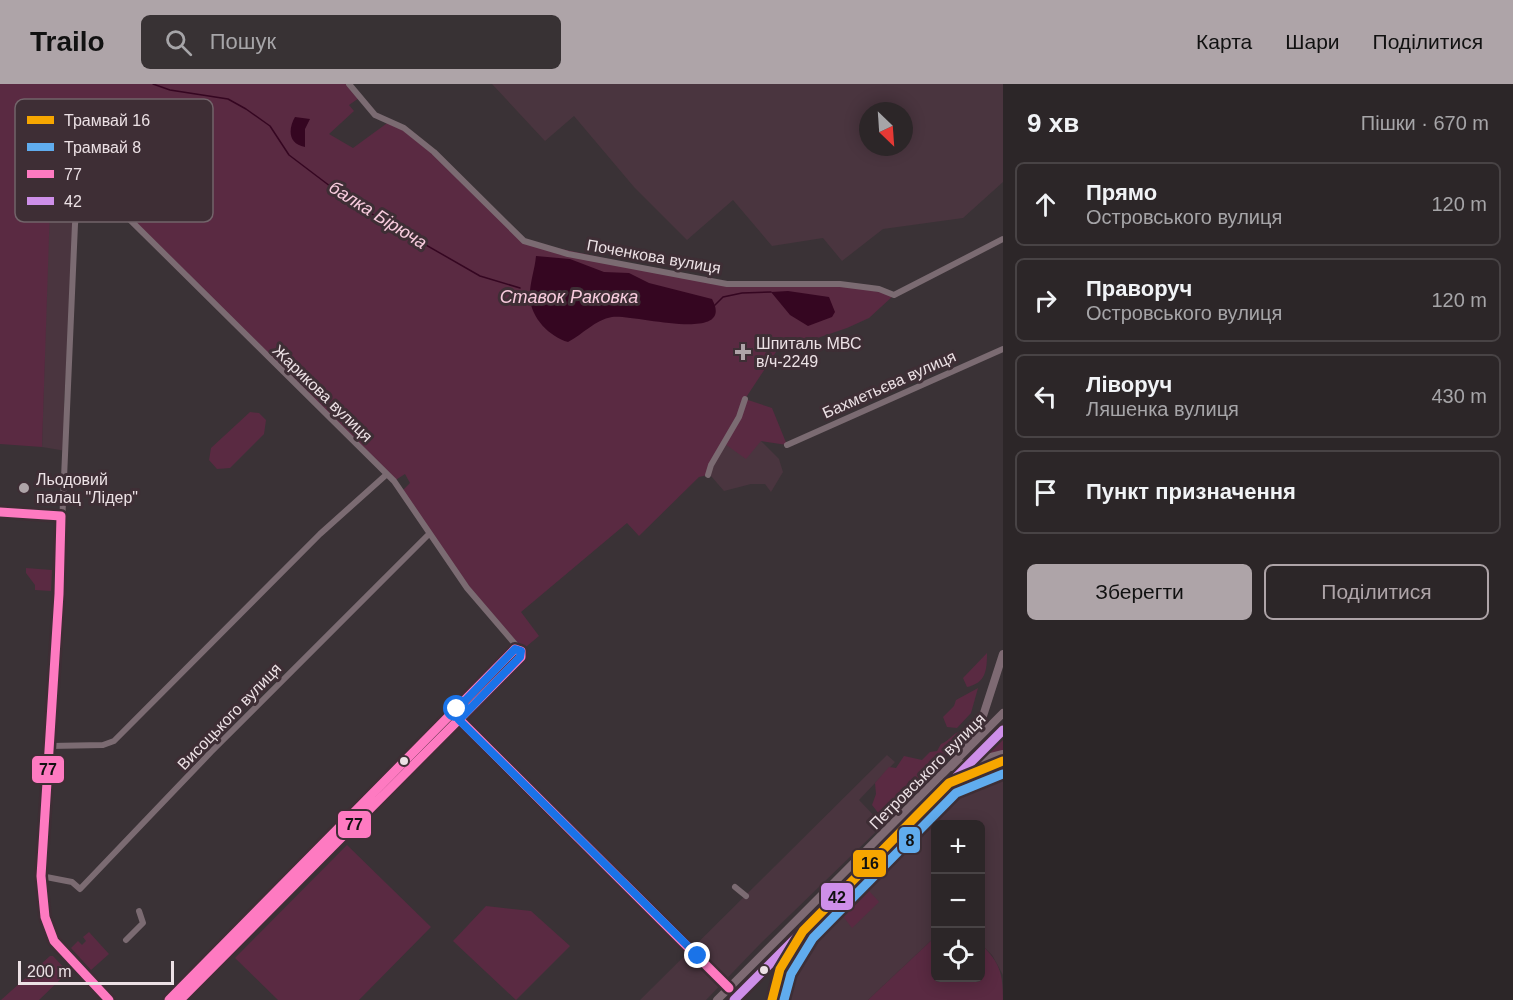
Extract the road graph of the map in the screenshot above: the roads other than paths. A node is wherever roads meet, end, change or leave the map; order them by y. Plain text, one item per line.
1 (349, 84) edge
2 (76, 222) edge
3 (132, 222) edge
4 (1003, 239) edge
5 (1003, 349) edge
6 (745, 399) dead end
7 (787, 445) dead end
8 (387, 474) junction
9 (708, 475) dead end
10 (0, 512) edge
11 (61, 516) junction
12 (429, 534) junction
13 (521, 651) junction
14 (1003, 654) edge
15 (1003, 713) edge
16 (459, 720) junction
17 (50, 746) junction
18 (1003, 754) edge
19 (951, 767) junction
20 (41, 876) junction
21 (735, 887) dead end
22 (746, 896) dead end
23 (139, 911) dead end
24 (126, 940) dead end
25 (729, 988) junction
26 (109, 1000) edge
27 (169, 1000) edge
28 (180, 1000) edge
29 (717, 1000) edge
30 (736, 1000) edge

1 - 4 street, Поченкова вулиця
2 - 11 street, Жарикова вулиця
3 - 8 street, Жарикова вулиця
5 - 7 street, Бахметьєва вулиця
6 - 9 street
8 - 12 street, Жарикова вулиця
8 - 17 street
10 - 11 street
11 - 17 street
12 - 13 street, Жарикова вулиця
12 - 20 street, Висоцького вулиця
13 - 16 street
13 - 27 street
14 - 19 main road
15 - 19 main road, Петровського вулиця
16 - 25 street
16 - 28 street
17 - 20 street
18 - 19 main road
19 - 25 main road, Петровського вулиця
20 - 26 street
21 - 22 street
23 - 24 street
25 - 29 main road, Петровського вулиця
25 - 30 street

